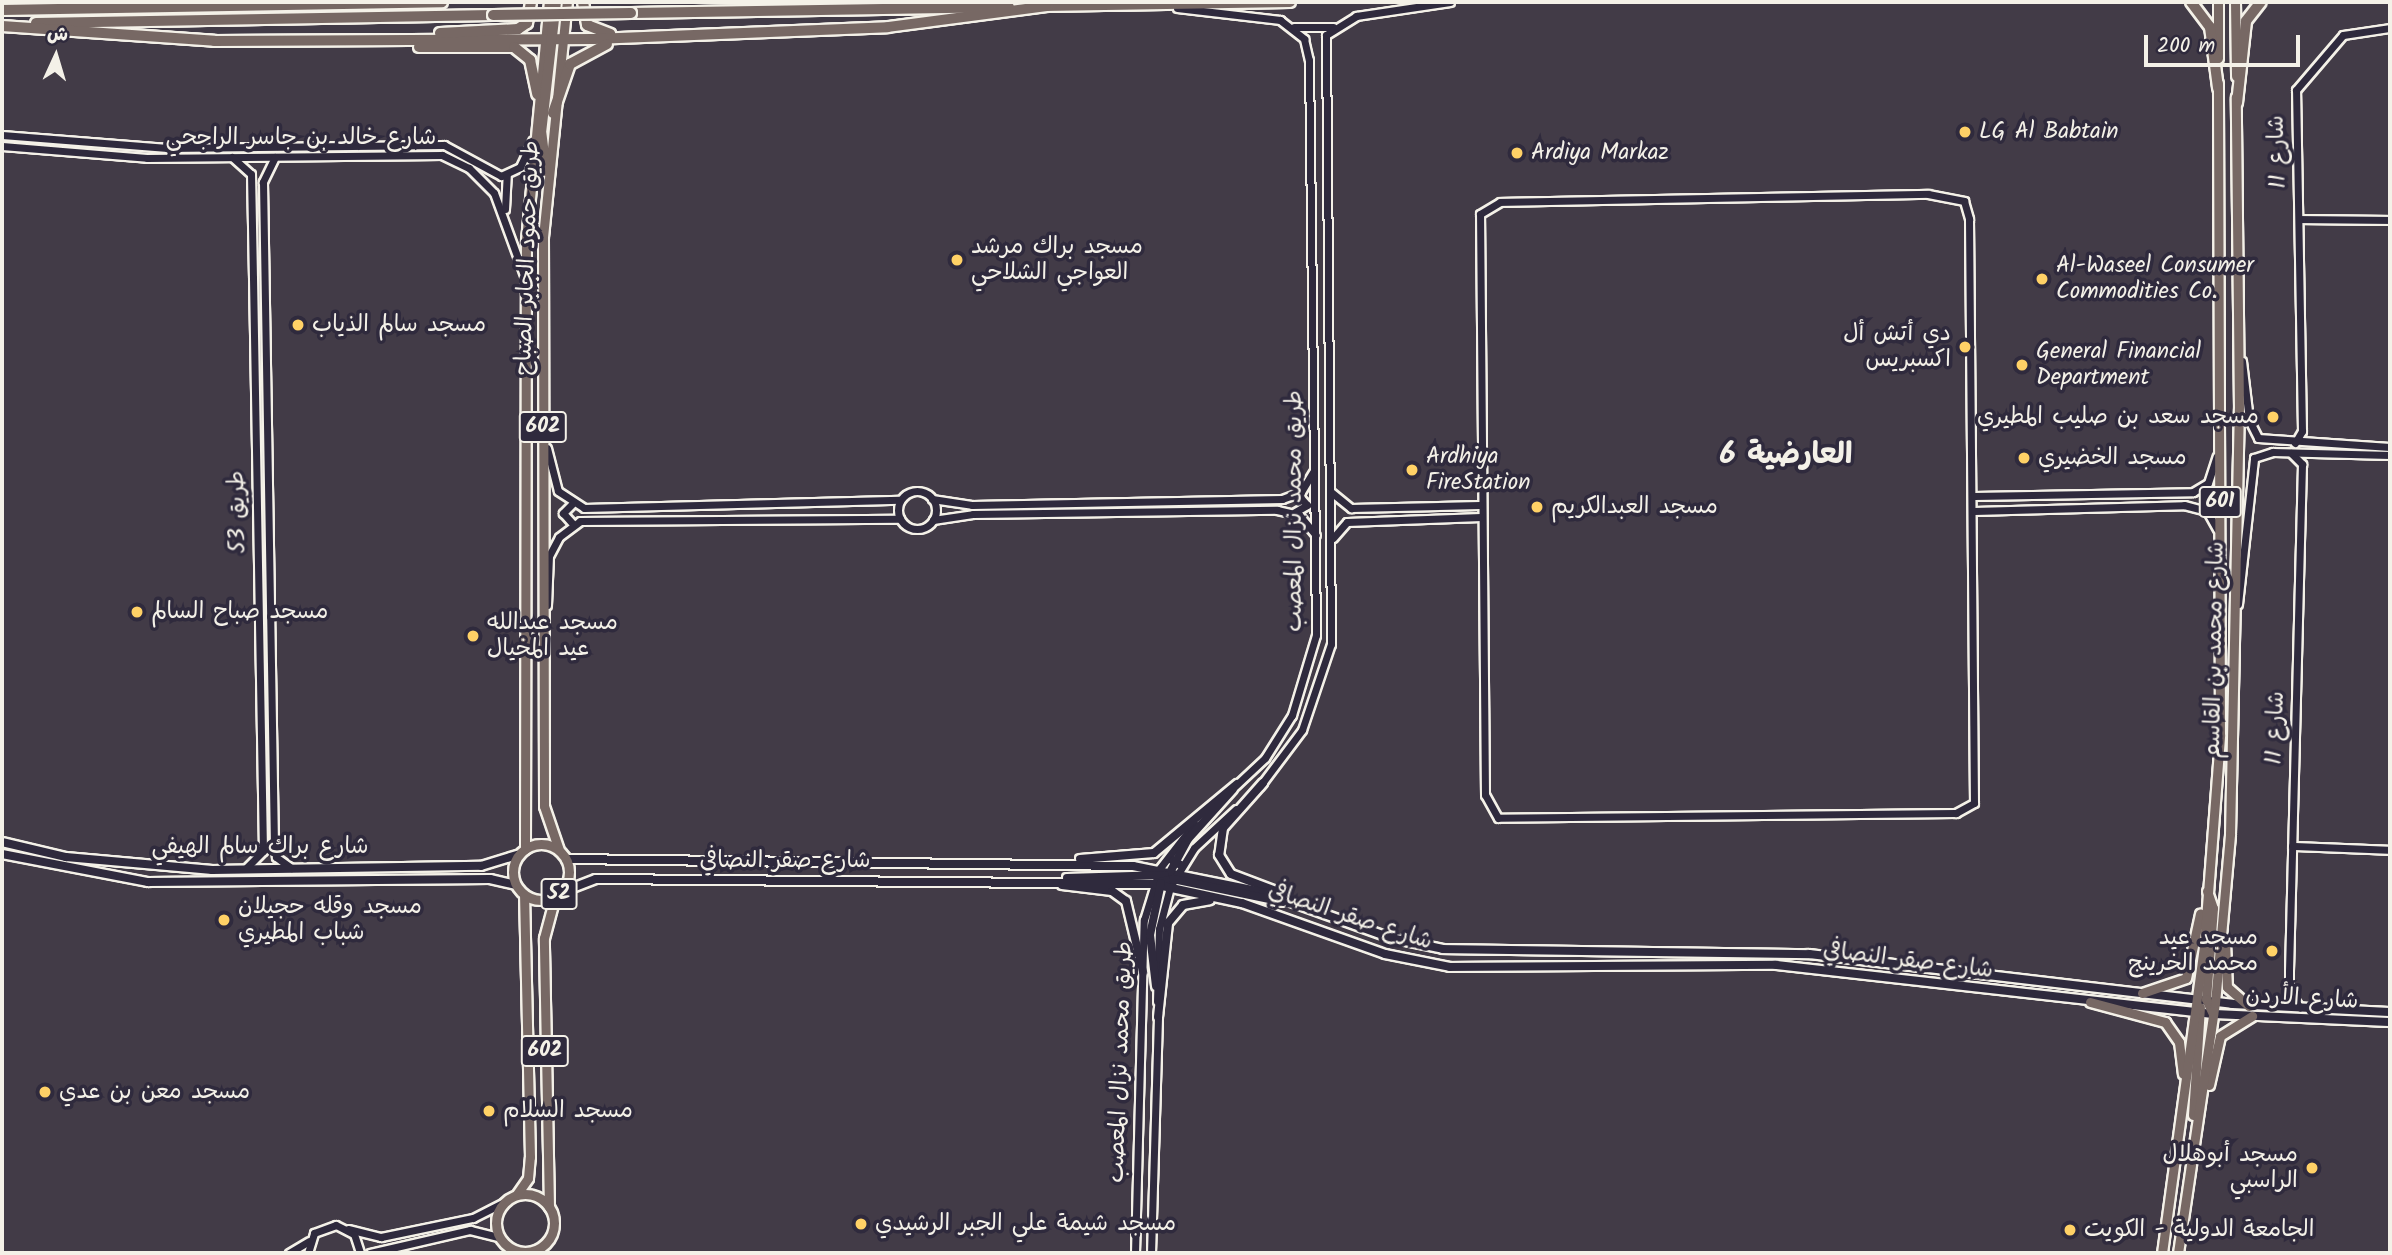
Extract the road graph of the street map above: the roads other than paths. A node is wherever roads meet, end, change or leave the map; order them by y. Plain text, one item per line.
1 (47, 2) edge
2 (442, 2) edge
3 (531, 2) edge
4 (549, 2) edge
5 (558, 2) edge
6 (567, 2) edge
7 (583, 2) edge
8 (1290, 2) edge
9 (1450, 2) edge
10 (2191, 2) edge
11 (2218, 2) edge
12 (2235, 2) edge
13 (2261, 2) edge
14 (1152, 4) junction
15 (1048, 6) junction
16 (2, 9) edge
17 (1287, 23) junction
18 (2, 25) edge
19 (1335, 26) junction
20 (2390, 28) edge
21 (553, 37) junction
22 (628, 38) junction
23 (640, 38) junction
24 (379, 41) junction
25 (2218, 88) junction
26 (537, 94) junction
27 (1308, 98) junction
28 (2236, 103) junction
29 (553, 113) junction
30 (2, 135) edge
31 (532, 142) junction
32 (399, 144) junction
33 (2, 146) edge
34 (111, 146) junction
35 (397, 155) junction
36 (1324, 156) junction
37 (232, 157) junction
38 (275, 157) junction
39 (111, 158) junction
40 (546, 171) junction
41 (507, 175) junction
42 (251, 182) junction
43 (263, 182) junction
44 (505, 212) junction
45 (2299, 219) junction
46 (2390, 220) edge
47 (526, 280) junction
48 (2239, 339) junction
49 (255, 377) junction
50 (268, 377) junction
51 (268, 394) junction
52 (255, 395) junction
53 (543, 430) junction
54 (2302, 431) junction
55 (2286, 443) junction
56 (2295, 443) junction
57 (2316, 444) junction
58 (2219, 445) junction
59 (2390, 447) edge
60 (2288, 453) junction
61 (2317, 454) junction
62 (2390, 455) edge
63 (2302, 464) junction
64 (1315, 465) junction
65 (1330, 490) junction
66 (2182, 493) junction
67 (1298, 495) junction
68 (1974, 496) junction
69 (932, 499) junction
70 (900, 500) junction
71 (572, 504) junction
72 (1480, 505) junction
73 (2184, 505) junction
74 (1385, 508) junction
75 (1974, 511) junction
76 (1295, 512) junction
77 (1481, 517) junction
78 (900, 519) junction
79 (1385, 519) junction
80 (933, 520) junction
81 (573, 524) junction
82 (527, 531) junction
83 (545, 533) junction
84 (1315, 535) junction
85 (1331, 543) junction
86 (2237, 608) junction
87 (544, 626) junction
88 (2221, 667) junction
89 (260, 669) junction
90 (271, 669) junction
91 (261, 685) junction
92 (271, 685) junction
93 (2220, 735) junction
94 (1263, 783) junction
95 (1237, 784) junction
96 (2230, 834) junction
97 (2, 842) edge
98 (263, 843) junction
99 (274, 844) junction
100 (2292, 846) junction
101 (559, 850) junction
102 (2390, 850) edge
103 (522, 852) junction
104 (2, 854) edge
105 (566, 859) junction
106 (1042, 863) junction
107 (147, 867) junction
108 (429, 867) junction
109 (164, 868) junction
110 (292, 868) junction
111 (246, 869) junction
112 (1167, 876) junction
113 (1004, 879) junction
114 (427, 880) junction
115 (148, 882) junction
116 (162, 882) junction
117 (515, 885) junction
118 (2206, 889) junction
119 (558, 894) junction
120 (523, 895) junction
121 (2224, 899) junction
122 (1325, 914) junction
123 (1298, 921) junction
124 (1143, 972) junction
125 (1156, 986) joint
126 (2289, 992) junction
127 (2142, 993) junction
128 (2091, 1002) junction
129 (2206, 1002) junction
130 (2249, 1006) junction
131 (2279, 1007) junction
132 (2300, 1008) junction
133 (2326, 1010) junction
134 (2345, 1011) junction
135 (2199, 1012) junction
136 (2390, 1012) edge
137 (2213, 1014) junction
138 (2252, 1016) junction
139 (1158, 1017) junction
140 (2325, 1020) junction
141 (2344, 1021) junction
142 (2390, 1022) edge
143 (2200, 1106) junction
144 (2180, 1130) junction
145 (2195, 1134) junction
146 (517, 1195) junction
147 (503, 1203) junction
148 (550, 1207) junction
149 (348, 1229) junction
150 (499, 1237) junction
151 (310, 1241) junction
152 (510, 1250) edge
153 (539, 1250) edge
154 (289, 1253) edge
155 (308, 1253) edge
156 (360, 1253) edge
157 (370, 1253) edge
158 (1135, 1253) edge
159 (1151, 1253) edge
160 (2162, 1253) edge
161 (2178, 1253) edge

1 - 16 highway
2 - 16 highway
3 - 24 highway
4 - 21 main road, طريق حمود الجابر الصباح / 602
5 - 21 highway
6 - 21 main road, طريق حمود الجابر الصباح / 602
7 - 22 highway
8 - 14 highway
9 - 19 street
10 - 25 highway
11 - 25 main road, شارع محمد بن القاسم / 601
12 - 28 main road, شارع محمد بن القاسم / 601
13 - 28 highway
14 - 15 highway
14 - 17 street
15 - 18 highway, bridge
15 - 23 highway
17 - 19 street
17 - 27 street, طريق محمد نزال المعصب
18 - 24 highway
19 - 36 street, طريق محمد نزال المعصب
20 - 45 street, شارع 11
21 - 22 highway
21 - 24 highway
21 - 26 main road, طريق حمود الجابر الصباح / 602
21 - 29 main road, طريق حمود الجابر الصباح / 602
21 - 40 highway
22 - 23 highway
23 - 29 highway
24 - 26 highway
25 - 58 main road, شارع محمد بن القاسم / 601
26 - 31 main road, طريق حمود الجابر الصباح / 602
27 - 36 street
27 - 64 street, طريق محمد نزال المعصب
28 - 48 main road, شارع محمد بن القاسم / 601
29 - 40 main road, طريق حمود الجابر الصباح / 602
30 - 34 street, شارع خالد بن جاسر الراجحي
31 - 41 street
31 - 47 main road, طريق حمود الجابر الصباح / 602
32 - 34 street, شارع خالد بن جاسر الراجحي
32 - 35 street
32 - 41 street, شارع خالد بن جاسر الراجحي
33 - 39 street, شارع خالد بن جاسر الراجحي
34 - 39 street
35 - 38 street, شارع خالد بن جاسر الراجحي
35 - 44 street, شارع خالد بن جاسر الراجحي
36 - 65 street, طريق محمد نزال المعصب
37 - 38 street, شارع خالد بن جاسر الراجحي
37 - 39 street, شارع خالد بن جاسر الراجحي
37 - 42 street
38 - 43 street, طريق 53
40 - 53 main road, طريق حمود الجابر الصباح / 602
41 - 44 street
42 - 43 street
42 - 49 street, طريق 53
43 - 50 street, طريق 53
44 - 47 street, شارع خالد بن جاسر الراجحي
45 - 46 street
45 - 54 street, شارع 11
47 - 82 main road, طريق حمود الجابر الصباح / 602
48 - 55 street
48 - 86 main road, شارع محمد بن القاسم / 601
49 - 50 street
49 - 52 street, طريق 53
50 - 51 street, طريق 53
51 - 52 street
51 - 90 street, طريق 53
52 - 89 street, طريق 53
53 - 71 street
53 - 83 main road, طريق حمود الجابر الصباح / 602
54 - 56 street
54 - 57 street
55 - 56 street
55 - 60 street
56 - 57 street
57 - 59 street
57 - 61 street
58 - 66 street
58 - 88 main road, شارع محمد بن القاسم / 601
60 - 61 street
60 - 63 street
60 - 86 street
61 - 62 street
61 - 63 street
63 - 100 street, شارع 11
64 - 67 street
64 - 84 street, طريق محمد نزال المعصب
65 - 74 street
65 - 85 street, طريق محمد نزال المعصب
66 - 68 street
66 - 73 street
67 - 69 street
67 - 76 street
68 - 72 street
68 - 75 street
69 - 70 street
69 - 80 street
70 - 71 street
70 - 78 street
71 - 81 street
72 - 74 street
72 - 77 street
73 - 75 street
73 - 88 street
74 - 79 street
75 - 77 street
76 - 80 street
76 - 84 street
77 - 79 street
78 - 80 street
78 - 81 street
79 - 85 street
81 - 87 street
82 - 83 main road
82 - 103 main road, طريق حمود الجابر الصباح / 602
83 - 87 main road, طريق حمود الجابر الصباح / 602
84 - 95 street, طريق محمد نزال المعصب
85 - 94 street, طريق محمد نزال المعصب
86 - 96 main road, شارع محمد بن القاسم / 601
87 - 101 main road, طريق حمود الجابر الصباح / 602
88 - 93 main road, شارع محمد بن القاسم / 601
89 - 90 street
89 - 91 street, طريق 53
90 - 92 street, طريق 53
91 - 92 street
91 - 98 street, طريق 53
92 - 99 street, طريق 53
93 - 96 main road
93 - 118 main road, شارع محمد بن القاسم / 601
94 - 112 street, طريق محمد نزال المعصب
94 - 122 main road
95 - 106 main road
95 - 112 main road
95 - 112 street, طريق محمد نزال المعصب
96 - 121 main road, شارع محمد بن القاسم / 601
97 - 107 main road, شارع براك سالم الهيفي / 52
98 - 99 street
98 - 111 street
99 - 110 street
100 - 102 street
100 - 126 street, شارع 11
101 - 103 main road, 52
101 - 105 main road, 52
103 - 108 main road, شارع براك سالم الهيفي / 52
103 - 117 main road, 52
104 - 115 main road, شارع براك سالم الهيفي / 52
105 - 106 main road, شارع صقر النصافي
105 - 119 main road, 52
106 - 112 main road, شارع صقر النصافي
107 - 109 main road, شارع براك سالم الهيفي / 52
107 - 115 main road
108 - 110 main road, شارع براك سالم الهيفي / 52
108 - 114 main road
109 - 111 main road, شارع براك سالم الهيفي / 52
109 - 116 main road
110 - 111 main road, شارع براك سالم الهيفي / 52
112 - 113 main road, شارع صقر النصافي
112 - 122 main road, شارع صقر النصافي
112 - 123 main road, شارع صقر النصافي
112 - 124 street, طريق محمد نزال المعصب
112 - 125 main road
113 - 119 main road, شارع صقر النصافي
113 - 124 main road
114 - 116 main road, شارع براك سالم الهيفي / 52
114 - 117 main road, شارع براك سالم الهيفي / 52
115 - 116 main road, شارع براك سالم الهيفي / 52
117 - 120 main road, 52
118 - 127 main road
118 - 129 main road
119 - 120 main road, 52
119 - 148 main road, 602
120 - 146 main road, 602
121 - 129 main road, شارع محمد بن القاسم / 601
121 - 130 main road
122 - 127 main road, شارع صقر النصافي
123 - 128 main road, شارع صقر النصافي
123 - 139 main road
124 - 158 street, طريق محمد نزال المعصب
125 - 139 street, طريق محمد نزال المعصب
126 - 131 street
126 - 132 street
127 - 129 main road, شارع صقر النصافي
128 - 135 main road, شارع صقر النصافي
128 - 144 main road
129 - 130 main road, شارع الأردن
129 - 135 main road
129 - 137 main road
130 - 131 main road, شارع الأردن
131 - 132 main road, شارع الأردن
132 - 133 main road, شارع الأردن
133 - 134 main road, شارع الأردن
133 - 140 main road
134 - 136 main road, شارع الأردن
134 - 141 main road
135 - 137 main road, شارع صقر النصافي
135 - 144 main road
135 - 145 main road
137 - 138 main road, شارع الأردن
137 - 143 main road
138 - 140 main road, شارع الأردن
138 - 143 main road
139 - 159 street, طريق محمد نزال المعصب
140 - 141 main road, شارع الأردن
141 - 142 main road, شارع الأردن
143 - 145 main road
144 - 160 main road
145 - 161 main road
146 - 147 main road
146 - 148 main road
147 - 149 street
147 - 150 main road
148 - 153 main road, 602
149 - 151 street
149 - 156 street
150 - 152 main road, 602
150 - 157 street
151 - 154 street
151 - 155 street
152 - 153 main road, 602

